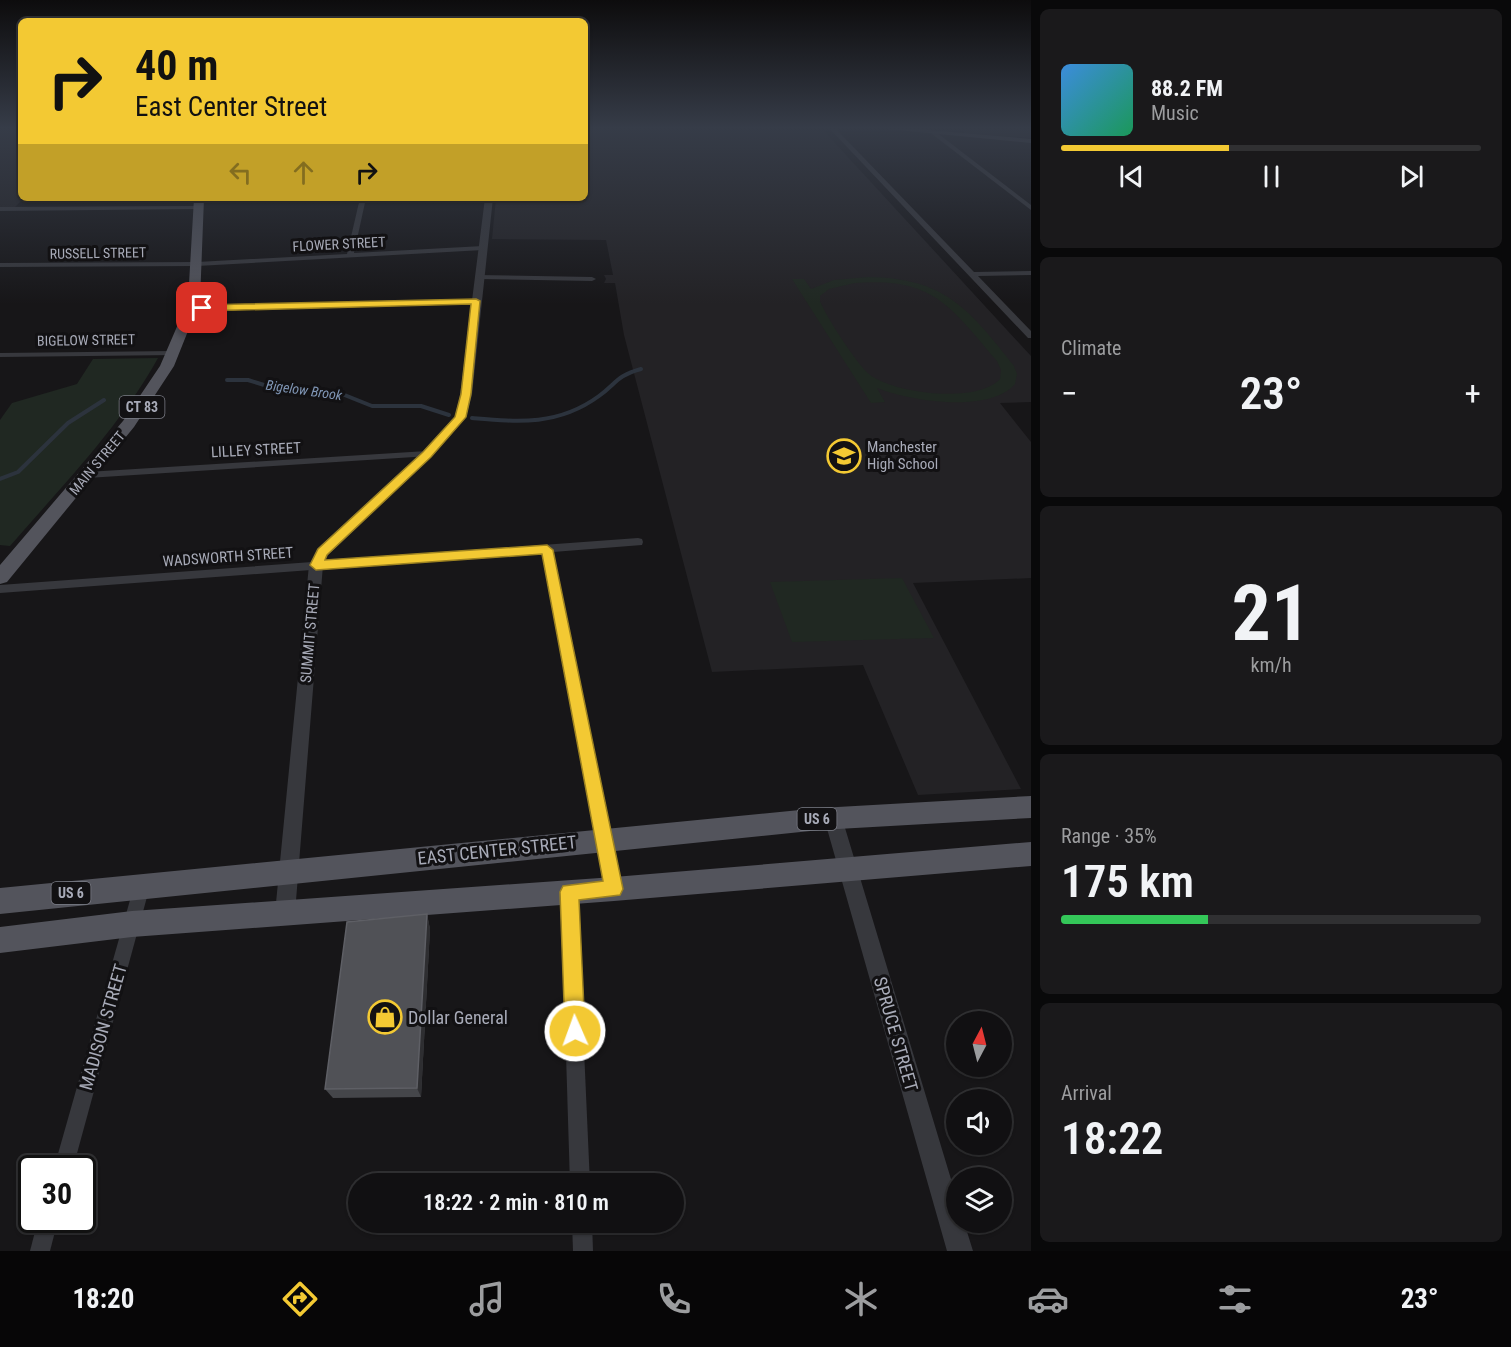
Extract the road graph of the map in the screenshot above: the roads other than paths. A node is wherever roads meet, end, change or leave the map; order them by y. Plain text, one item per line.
1 (888, 187) edge
2 (1004, 187) edge
3 (28, 201) dead end
4 (362, 201) edge
5 (489, 201) edge
6 (199, 203) edge
7 (1031, 208) edge
8 (0, 209) edge
9 (19, 209) junction
10 (483, 248) junction
11 (350, 256) junction
12 (197, 264) junction
13 (0, 266) edge
14 (1031, 273) edge
15 (970, 274) junction
16 (479, 277) junction
17 (592, 279) dead end
18 (476, 301) junction
19 (192, 308) junction
20 (1031, 336) edge
21 (173, 353) junction
22 (0, 355) edge
23 (427, 454) junction
24 (87, 475) junction
25 (638, 542) dead end
26 (547, 550) junction
27 (316, 565) junction
28 (0, 577) edge
29 (0, 589) edge
30 (1031, 807) edge
31 (833, 818) junction
32 (604, 839) junction
33 (1031, 854) edge
34 (848, 869) junction
35 (288, 870) junction
36 (142, 885) junction
37 (614, 889) junction
38 (569, 892) junction
39 (0, 901) edge
40 (285, 913) junction
41 (132, 924) junction
42 (0, 940) edge
43 (67, 1155) edge
44 (580, 1173) edge
45 (45, 1233) edge
46 (582, 1233) edge
47 (40, 1251) edge
48 (583, 1251) edge
49 (960, 1251) edge

1 - 15 street
2 - 7 street
3 - 9 street
4 - 11 street
5 - 10 street, SUMMIT STREET
6 - 9 street
6 - 12 main road, MAIN STREET / CT 83
8 - 9 street
10 - 11 street, FLOWER STREET
10 - 16 street, SUMMIT STREET
11 - 12 street, FLOWER STREET
12 - 13 street, RUSSELL STREET
12 - 19 main road, MAIN STREET / CT 83
14 - 15 street
15 - 20 street
16 - 17 street
16 - 18 street, SUMMIT STREET
18 - 19 street
18 - 23 street, SUMMIT STREET
19 - 21 main road, MAIN STREET / CT 83
21 - 22 street, BIGELOW STREET
21 - 24 main road, MAIN STREET / CT 83
23 - 24 street, LILLEY STREET
23 - 27 street, SUMMIT STREET
24 - 28 main road, MAIN STREET / CT 83
25 - 26 street, WADSWORTH STREET
26 - 27 street, WADSWORTH STREET
26 - 32 street
27 - 29 street, WADSWORTH STREET
27 - 35 street, SUMMIT STREET
30 - 31 main road, EAST CENTER STREET / US 6
31 - 32 main road, EAST CENTER STREET / US 6
31 - 34 street, SPRUCE STREET
32 - 35 main road, EAST CENTER STREET / US 6
32 - 37 street
33 - 34 main road
34 - 37 main road
34 - 49 street, SPRUCE STREET
35 - 36 main road, EAST CENTER STREET / US 6
35 - 40 street, SUMMIT STREET
36 - 39 main road, EAST CENTER STREET / US 6
36 - 41 street, MADISON STREET
37 - 38 main road
38 - 40 main road
38 - 44 street
40 - 41 main road
41 - 42 main road
41 - 43 street, MADISON STREET
45 - 47 street
46 - 48 street

